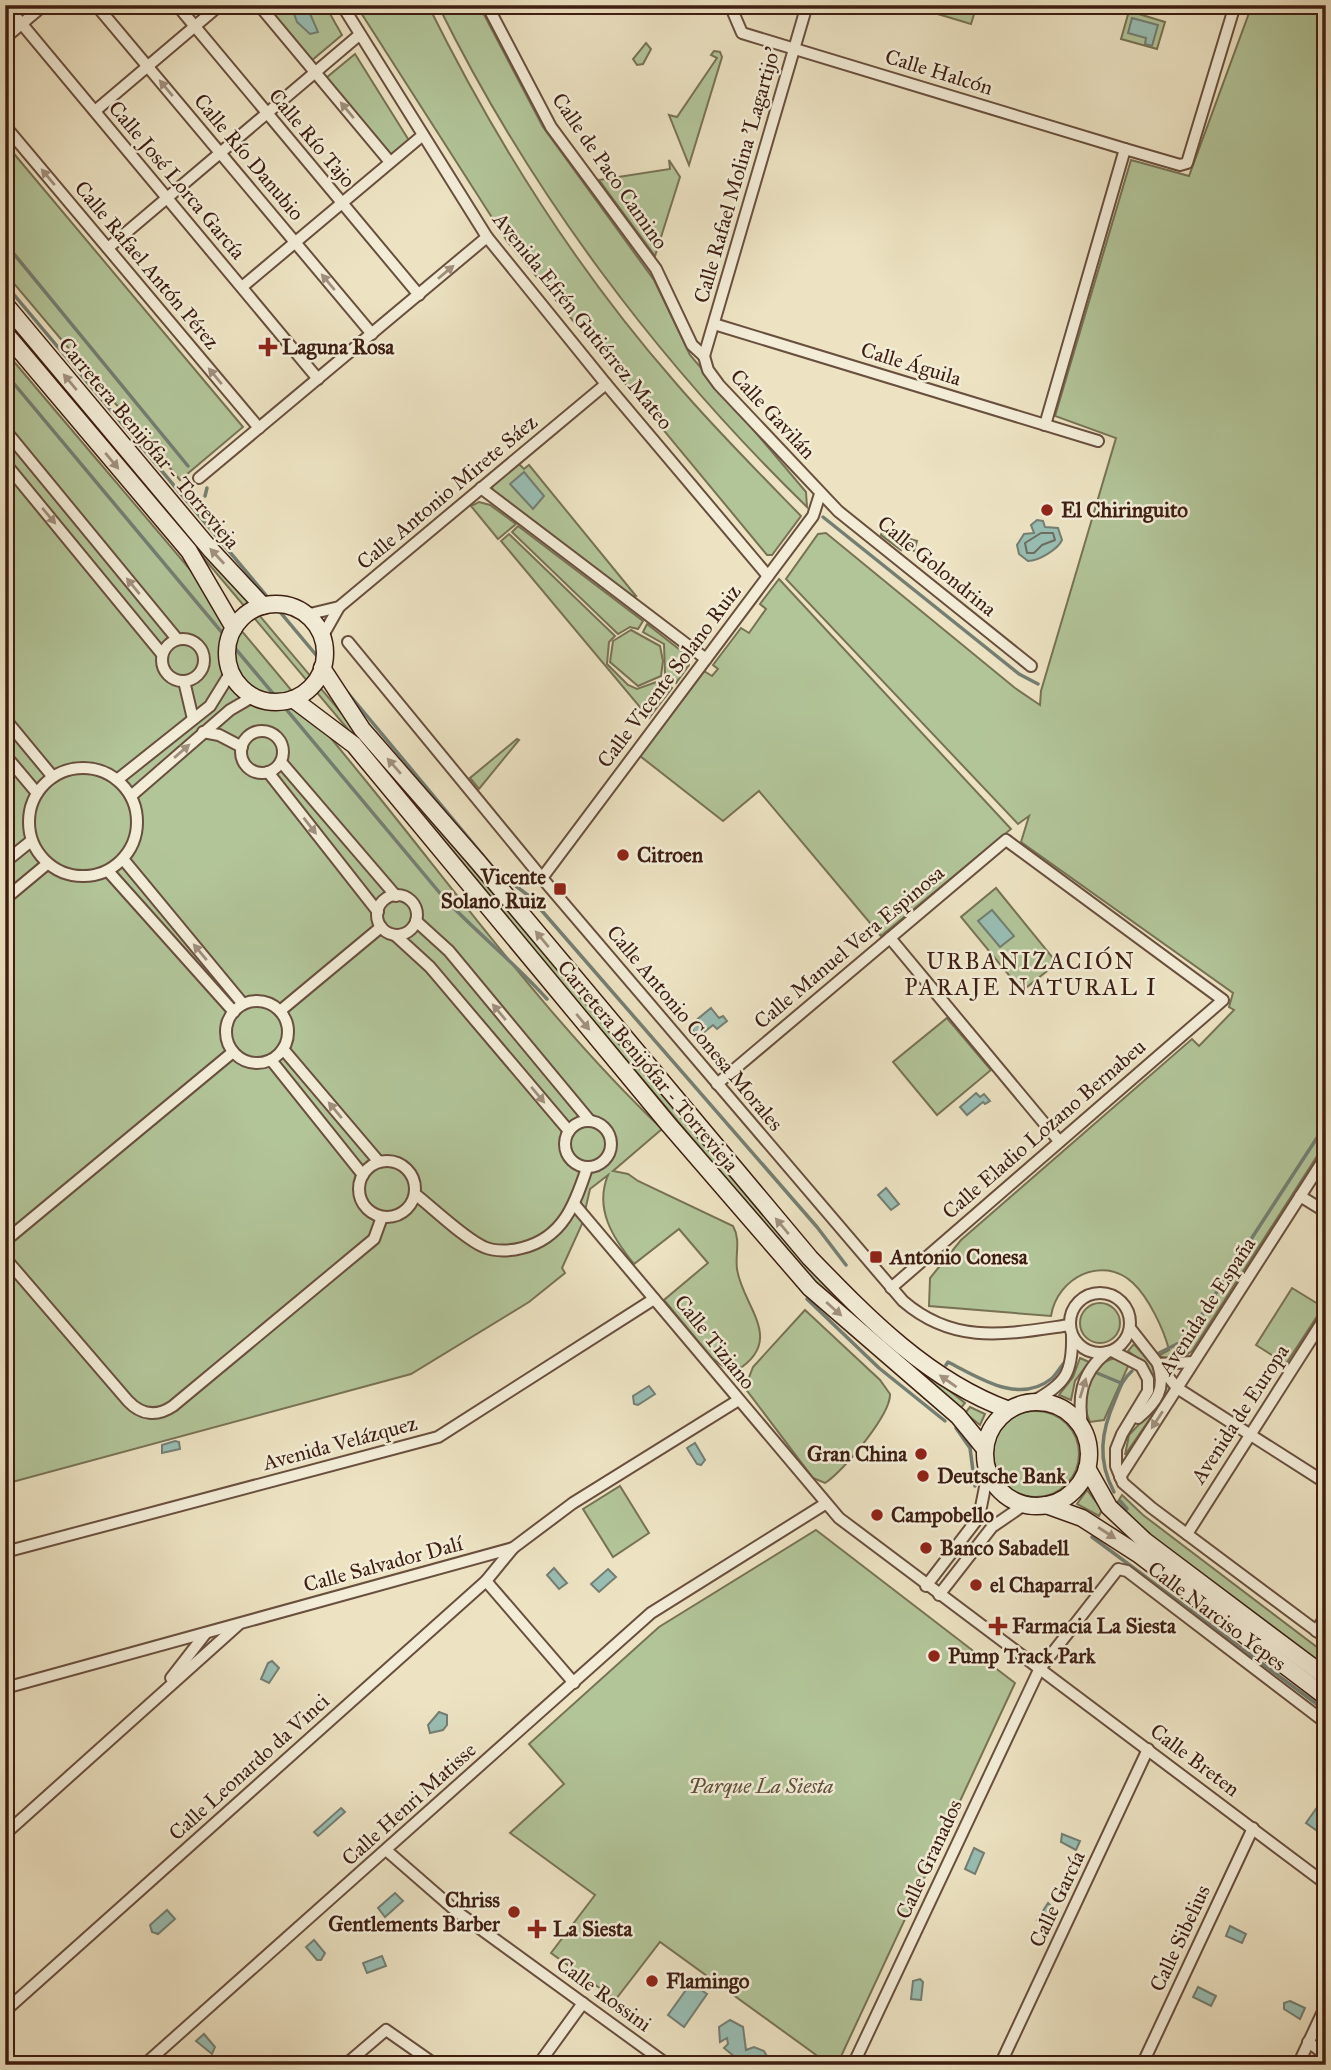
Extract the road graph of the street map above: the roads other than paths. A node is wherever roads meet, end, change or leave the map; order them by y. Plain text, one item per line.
1 (6, 5) edge
2 (44, 5) edge
3 (96, 5) edge
4 (177, 5) edge
5 (220, 5) edge
6 (259, 5) edge
7 (342, 5) edge
8 (487, 5) edge
9 (730, 5) edge
10 (807, 5) edge
11 (1235, 5) edge
12 (22, 24) junction
13 (195, 27) junction
14 (358, 36) junction
15 (5, 38) edge
16 (794, 49) junction
17 (148, 66) junction
18 (315, 73) junction
19 (95, 111) junction
20 (267, 113) junction
21 (5, 126) edge
22 (423, 135) junction
23 (1125, 149) junction
24 (220, 153) junction
25 (390, 162) junction
26 (167, 198) junction
27 (342, 203) junction
28 (487, 237) junction
29 (295, 242) junction
30 (108, 248) junction
31 (242, 287) junction
32 (419, 295) junction
33 (5, 304) edge
34 (714, 324) junction
35 (5, 333) edge
36 (372, 334) junction
37 (704, 356) junction
38 (318, 379) junction
39 (606, 384) junction
40 (1045, 425) junction
41 (259, 428) junction
42 (5, 430) edge
43 (1098, 440) dead end
44 (5, 463) edge
45 (200, 478) dead end
46 (481, 488) junction
47 (820, 494) junction
48 (768, 576) junction
49 (263, 606) junction
50 (339, 607) junction
51 (306, 615) junction
52 (234, 628) junction
53 (322, 637) junction
54 (177, 639) junction
55 (348, 642) dead end
56 (162, 653) junction
57 (706, 659) junction
58 (1031, 666) dead end
59 (322, 668) junction
60 (231, 672) junction
61 (184, 681) junction
62 (254, 696) junction
63 (293, 699) junction
64 (5, 719) edge
65 (193, 719) junction
66 (203, 733) junction
67 (242, 747) junction
68 (5, 755) edge
69 (281, 762) junction
70 (268, 772) junction
71 (53, 777) junction
72 (117, 780) junction
73 (37, 793) junction
74 (131, 796) junction
75 (31, 841) junction
76 (122, 859) junction
77 (5, 862) edge
78 (47, 864) junction
79 (108, 871) junction
80 (542, 878) junction
81 (396, 896) junction
82 (5, 899) edge
83 (378, 912) junction
84 (416, 921) junction
85 (381, 928) junction
86 (395, 935) junction
87 (890, 937) junction
88 (1223, 1000) joint
89 (243, 1004) junction
90 (280, 1010) junction
91 (234, 1012) junction
92 (283, 1049) junction
93 (233, 1052) junction
94 (271, 1060) junction
95 (717, 1084) junction
96 (590, 1121) junction
97 (569, 1131) junction
98 (1059, 1141) junction
99 (1326, 1156) edge
100 (379, 1162) junction
101 (587, 1168) junction
102 (363, 1175) junction
103 (415, 1194) junction
104 (1300, 1196) junction
105 (575, 1205) junction
106 (1326, 1212) edge
107 (383, 1217) junction
108 (5, 1241) edge
109 (5, 1258) edge
110 (891, 1288) junction
111 (654, 1299) junction
112 (1326, 1316) edge
113 (1130, 1328) junction
114 (1071, 1330) junction
115 (1109, 1352) junction
116 (1194, 1362) junction
117 (1158, 1364) junction
118 (1177, 1388) junction
119 (737, 1401) junction
120 (1032, 1402) junction
121 (1009, 1410) junction
122 (1127, 1426) junction
123 (1083, 1431) junction
124 (1250, 1435) junction
125 (985, 1449) junction
126 (1087, 1468) junction
127 (988, 1472) junction
128 (1120, 1477) junction
129 (1326, 1483) edge
130 (825, 1504) junction
131 (1024, 1505) junction
132 (1046, 1505) junction
133 (1186, 1534) junction
134 (513, 1548) junction
135 (5, 1552) edge
136 (486, 1581) junction
137 (926, 1586) junction
138 (939, 1595) junction
139 (1326, 1616) edge
140 (239, 1624) junction
141 (206, 1633) junction
142 (1321, 1635) edge
143 (199, 1660) junction
144 (1039, 1670) junction
145 (1326, 1677) edge
146 (574, 1683) junction
147 (5, 1688) edge
148 (1326, 1697) edge
149 (155, 1699) junction
150 (1326, 1723) edge
151 (1149, 1749) junction
152 (1253, 1828) junction
153 (5, 1833) edge
154 (386, 1850) junction
155 (1326, 1884) edge
156 (583, 2003) junction
157 (1326, 2005) edge
158 (5, 2011) edge
159 (1308, 2042) junction
160 (1326, 2055) edge
161 (855, 2061) edge
162 (144, 2065) edge
163 (345, 2065) edge
164 (436, 2065) edge
165 (538, 2065) edge
166 (668, 2065) edge
167 (866, 2065) edge
168 (1000, 2065) edge
169 (1142, 2065) edge
170 (1298, 2065) edge

1 - 12 street, Calle José Lorca García
2 - 12 street
3 - 17 street, Calle Río Danubio
4 - 13 street, Calle Río Tajo
5 - 13 street
6 - 18 street
7 - 14 street, Avenida Efrén Gutiérrez Mateo
8 - 37 street, Calle de Paco Camino
9 - 16 street, Calle Halcón
10 - 16 street, Calle Rafael Molina 'Lagartijo'
11 - 23 street, Calle Halcón
12 - 15 street
12 - 19 street, Calle José Lorca García
13 - 17 street
13 - 20 street, Calle Río Tajo
14 - 18 street
14 - 22 street, Avenida Efrén Gutiérrez Mateo
16 - 23 street, Calle Halcón
16 - 34 street, Calle Rafael Molina 'Lagartijo'
17 - 19 street
24 -> 17 street, Calle Río Danubio
18 - 20 street
25 -> 18 street
19 - 26 street, Calle José Lorca García
20 - 24 street
20 - 27 street, Calle Río Tajo
30 -> 21 street, Calle Rafael Antón Pérez
22 - 25 street
22 - 28 street, Avenida Efrén Gutiérrez Mateo
23 - 40 street
24 - 26 street
24 - 29 street, Calle Río Danubio
25 - 27 street
26 - 30 street
26 - 31 street, Calle José Lorca García
27 - 29 street
27 - 32 street, Calle Río Tajo
32 -> 28 street
28 - 39 street, Avenida Efrén Gutiérrez Mateo
29 - 31 street
36 -> 29 street, Calle Río Danubio
41 -> 30 street, Calle Rafael Antón Pérez
31 - 38 street, Calle José Lorca García
32 - 36 street
49 -> 33 main road, Carretera Benijófar - Torrevieja
34 - 37 street, Calle Rafael Molina 'Lagartijo'
34 - 40 street, Calle Águila
35 -> 52 main road, Carretera Benijófar - Torrevieja
36 - 38 street
37 - 47 street, Calle Gavilán
38 - 41 street
39 - 46 street, Calle Antonio Mirete Sáez
39 - 48 street, Avenida Efrén Gutiérrez Mateo
40 - 43 street, Calle Águila
41 - 45 street
54 -> 42 street
44 -> 56 street
46 - 50 street, Calle Antonio Mirete Sáez
46 - 57 street
47 - 48 street, Calle Vicente Solano Ruiz
47 - 58 street, Calle Golondrina
48 - 57 street, Calle Vicente Solano Ruiz
49 - 51 main road
49 - 52 main road
50 - 51 street, Calle Antonio Mirete Sáez
50 - 53 street
51 - 53 main road
52 - 60 main road
53 - 59 main road
54 - 56 street
54 - 61 street
55 - 80 street, Calle Antonio Conesa Morales
56 - 61 street
57 - 80 street, Calle Vicente Solano Ruiz
59 - 63 main road
121 -> 59 main road, Carretera Benijófar - Torrevieja
60 - 62 main road
60 - 65 street
61 - 65 street
62 - 63 main road
62 - 66 street
63 -> 125 main road, Carretera Benijófar - Torrevieja
64 - 71 street
65 - 72 street
66 - 67 street
74 -> 66 street
67 - 69 street
67 - 70 street
68 - 73 street
69 - 70 street
69 - 81 street
70 -> 83 street
71 - 72 street
71 - 73 street
72 - 74 street
73 - 75 street
74 - 76 street
75 - 77 street
75 - 78 street
76 - 79 street
89 -> 76 street
78 - 79 street
78 - 82 street
79 - 91 street
80 - 95 street, Calle Antonio Conesa Morales
81 - 83 street
81 - 84 street
83 - 85 street
84 - 86 street
96 -> 84 street
85 - 86 street
85 - 90 street
86 -> 97 street
87 - 88 street, Calle Manuel Vera Espinosa
87 - 95 street, Calle Manuel Vera Espinosa
87 - 98 street
88 - 98 street, Calle Eladio Lozano Bernabeu
89 - 90 street
89 - 91 street
90 - 92 street
91 - 93 street
92 - 94 street
100 -> 92 street
93 - 94 street
93 - 108 street
94 - 102 street
95 - 110 street, Calle Antonio Conesa Morales
96 - 97 street
96 - 101 street
97 - 101 street
98 - 110 street, Calle Eladio Lozano Bernabeu
99 - 104 street, Avenida de España
100 - 102 street
100 - 103 street
101 - 105 street
102 - 107 street
103 - 105 street
103 - 107 street
104 - 106 street
104 - 116 street, Avenida de España
105 - 111 street, Calle Tiziano
107 - 109 street
110 - 114 street, Calle Antonio Conesa Morales
111 - 119 street, Calle Tiziano
111 - 135 street, Avenida Velázquez
112 - 124 street, Avenida de Europa
113 - 114 street
113 - 115 street
113 - 117 street
114 - 115 street
114 - 120 street
115 - 122 street
123 -> 115 street
116 - 117 street
116 - 118 street, Avenida de España
117 - 118 street
117 - 122 street
118 - 124 street
118 -> 128 street, Avenida de España
119 - 130 street, Calle Tiziano
119 - 134 street, Calle Salvador Dalí
120 - 121 main road
120 - 123 main road
121 - 125 main road
122 - 128 street
123 - 126 main road
124 - 129 street
124 - 133 street, Avenida de Europa
125 - 127 main road
126 - 132 main road
126 - 145 main road
127 - 131 main road
127 - 137 street
128 - 133 street
130 - 137 street, Calle Tiziano
130 - 146 street, Calle Henri Matisse
131 - 132 main road
131 - 138 street
132 -> 148 main road
133 - 142 street
134 - 136 street, Calle Leonardo da Vinci
134 - 140 street, Calle Salvador Dalí
136 - 146 street
136 - 158 street, Calle Leonardo da Vinci
137 - 138 street, Calle Breten
138 - 144 street, Calle Breten
139 - 142 street
140 - 141 street, Calle Salvador Dalí
140 - 143 street
141 - 143 street
141 - 147 street, Calle Salvador Dalí
141 - 149 street
143 - 149 street
144 - 150 street, Calle Narciso Yepes
144 - 151 street, Calle Breten
144 - 161 street, Calle Granados
146 - 154 street, Calle Henri Matisse
149 - 153 street
151 - 152 street, Calle Breten
151 - 168 street, Calle García
152 - 155 street, Calle Breten
152 - 169 street, Calle Sibelius
154 - 156 street, Calle Rossini
154 - 162 street, Calle Henri Matisse
156 - 165 street
156 - 166 street, Calle Rossini
157 - 159 street
159 - 160 street
159 - 170 street
161 - 167 street
163 - 164 street

